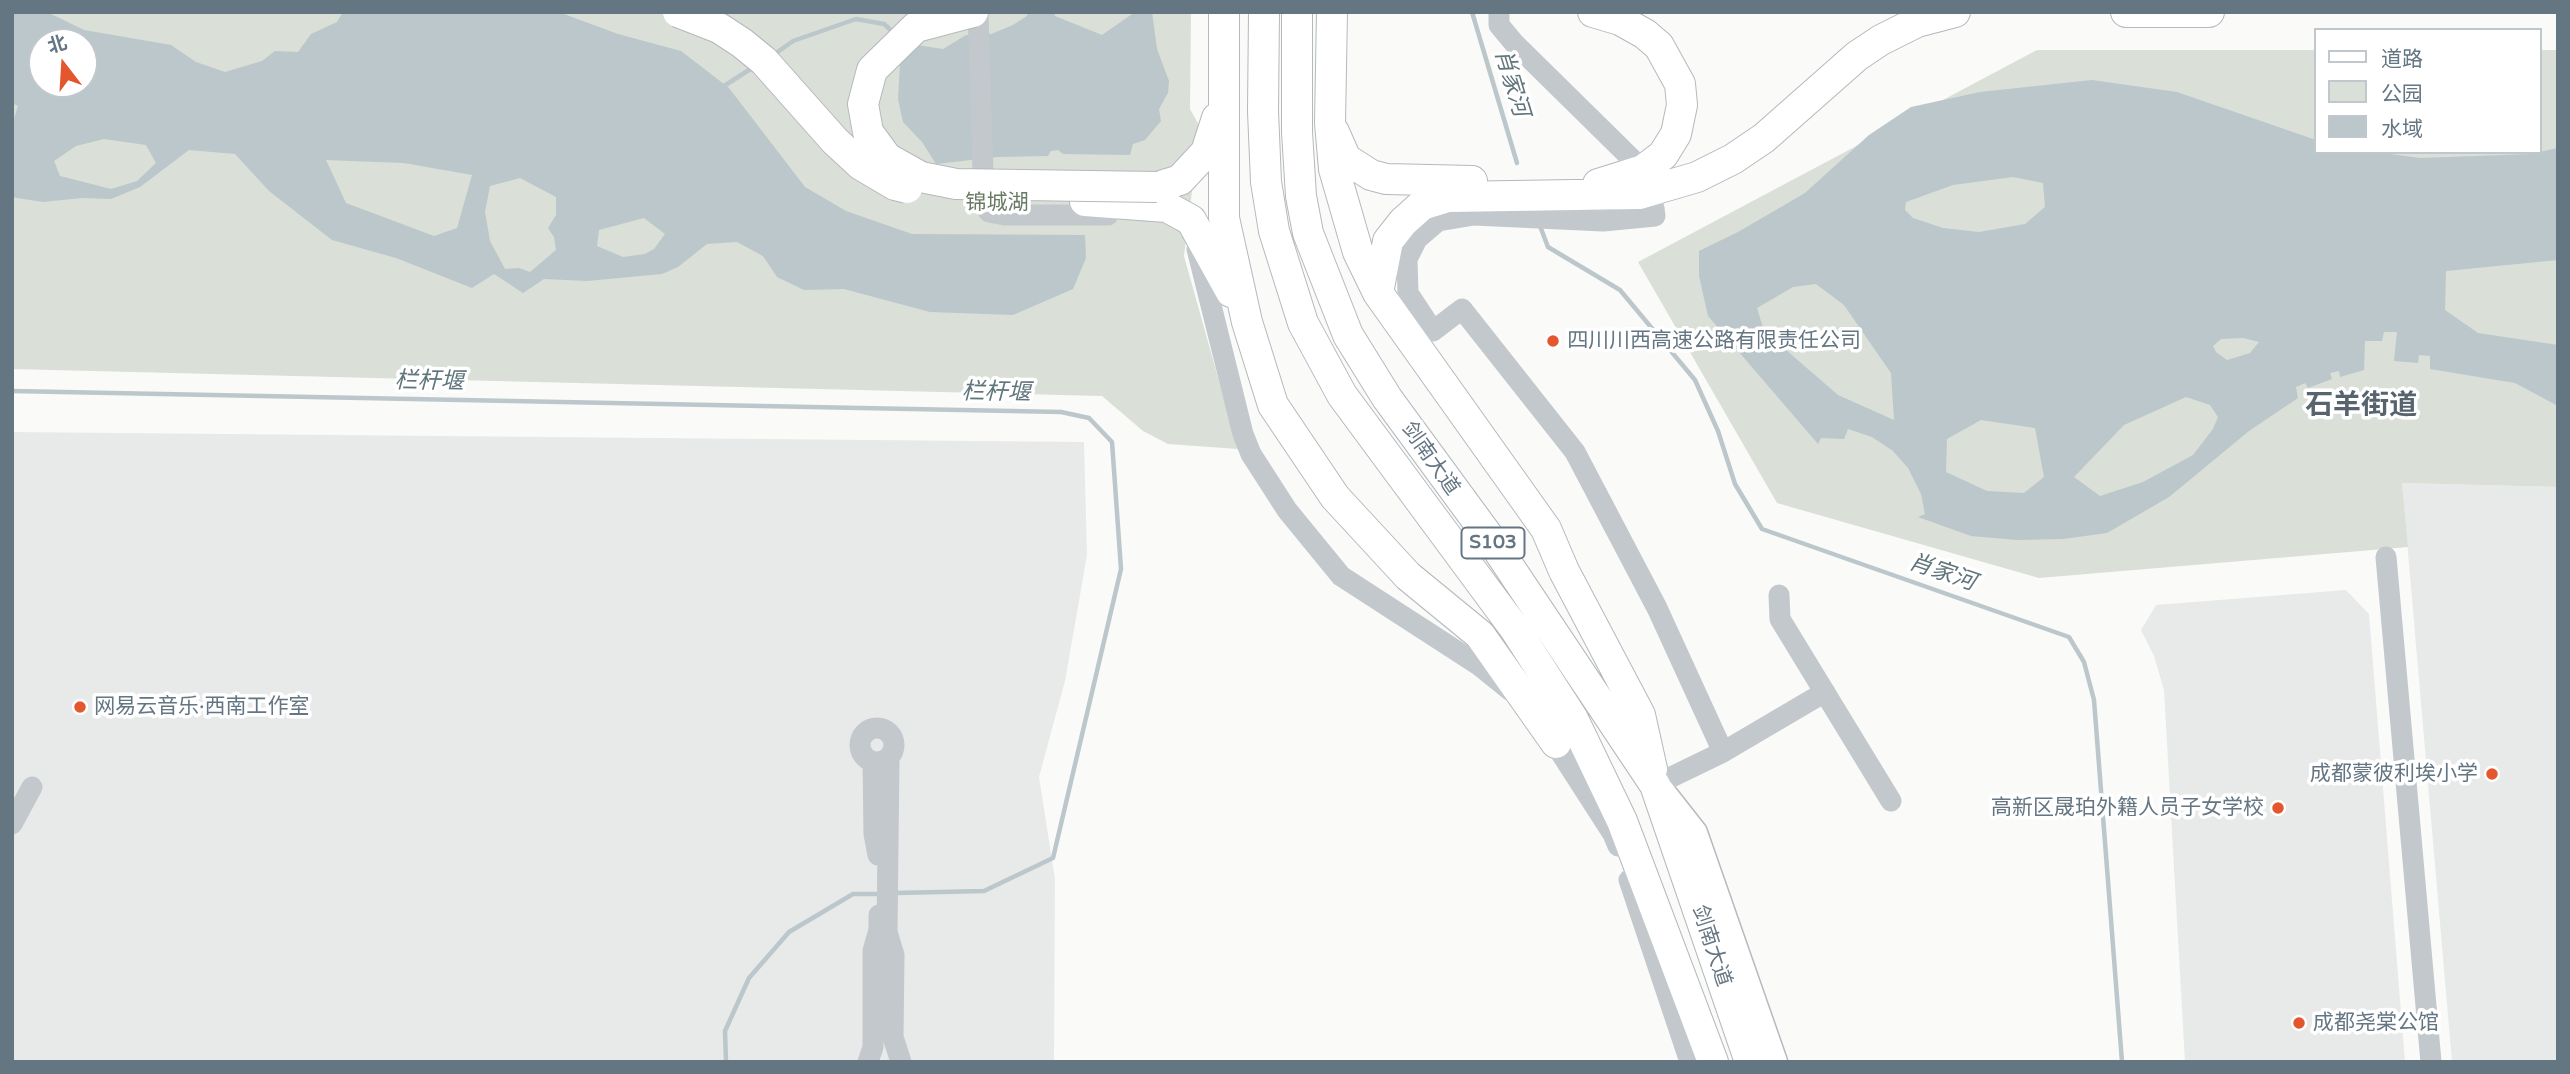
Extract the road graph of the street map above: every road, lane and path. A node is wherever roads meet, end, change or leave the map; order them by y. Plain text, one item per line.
1 (678, 12) edge
2 (1224, 12) edge
3 (1264, 12) edge
4 (1297, 12) edge
5 (1332, 12) edge
6 (1499, 12) edge
7 (1593, 12) edge
8 (1955, 12) edge
9 (2126, 12) edge
10 (2209, 12) edge
11 (976, 17) edge
12 (1224, 94) junction
13 (1330, 123) junction
14 (1640, 166) dead end
15 (1654, 208) dead end
16 (1378, 293) junction
17 (1247, 322) junction
18 (2386, 557) dead end
19 (1779, 595) dead end
20 (1825, 692) junction
21 (1556, 743) junction
22 (1723, 752) junction
23 (881, 760) dead end
24 (1655, 785) junction
25 (32, 787) dead end
26 (1891, 801) dead end
27 (12, 824) edge
28 (884, 921) junction
29 (869, 1062) edge
30 (901, 1062) edge
31 (1690, 1062) edge
32 (1713, 1062) edge
33 (1750, 1062) edge
34 (1774, 1062) edge
35 (2431, 1062) edge

1 - 17 highway, bridge
2 - 12 highway
3 - 32 highway, 剑南大道 / S103
4 - 24 highway, 剑南大道 / S103
5 - 13 highway
6 - 14 street
7 - 13 highway
8 - 16 highway
9 - 10 highway
11 - 12 highway, bridge
11 - 21 street
12 - 17 highway
13 - 16 highway
15 - 22 street
16 - 24 highway
17 - 21 highway
18 - 35 street
19 - 20 street
20 - 22 street
20 - 26 street
21 - 31 street
22 - 24 street
23 - 28 street
24 - 33 highway, 剑南大道 / S103
24 - 34 main road
25 - 27 street
28 - 29 street
28 - 30 street

